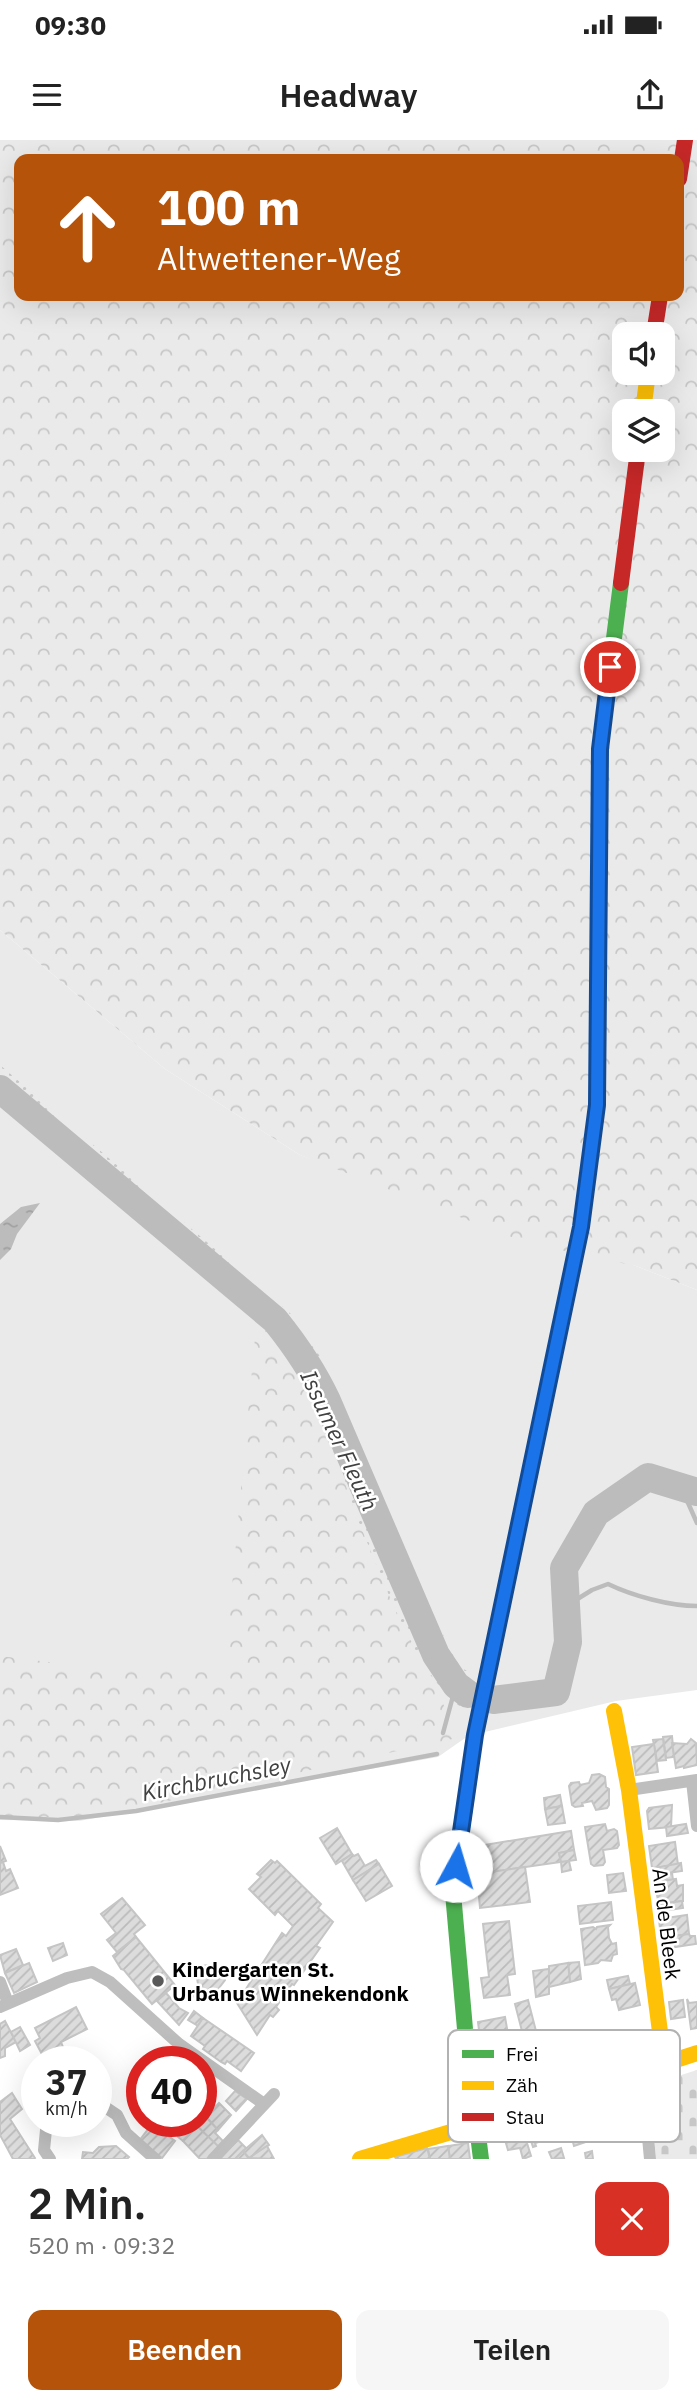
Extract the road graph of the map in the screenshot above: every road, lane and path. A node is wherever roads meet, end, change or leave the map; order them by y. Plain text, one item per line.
1 (659, 301) edge
2 (656, 322) edge
3 (636, 462) edge
4 (614, 1711) dead end
5 (694, 1780) edge
6 (629, 1790) junction
7 (697, 1826) edge
8 (0, 1982) edge
9 (4, 2005) edge
10 (465, 2030) edge
11 (660, 2030) edge
12 (697, 2053) edge
13 (680, 2058) edge
14 (112, 2112) edge
15 (448, 2133) edge
16 (45, 2137) edge
17 (50, 2159) edge
18 (155, 2159) edge
19 (213, 2159) edge
20 (360, 2159) edge

1 - 2 street
3 - 10 street
4 - 6 street, An de Bleek
5 - 6 street
5 - 7 street
6 - 11 street, An de Bleek
8 - 9 street
9 - 19 street
12 - 13 street
14 - 18 street
15 - 20 street
16 - 17 street

